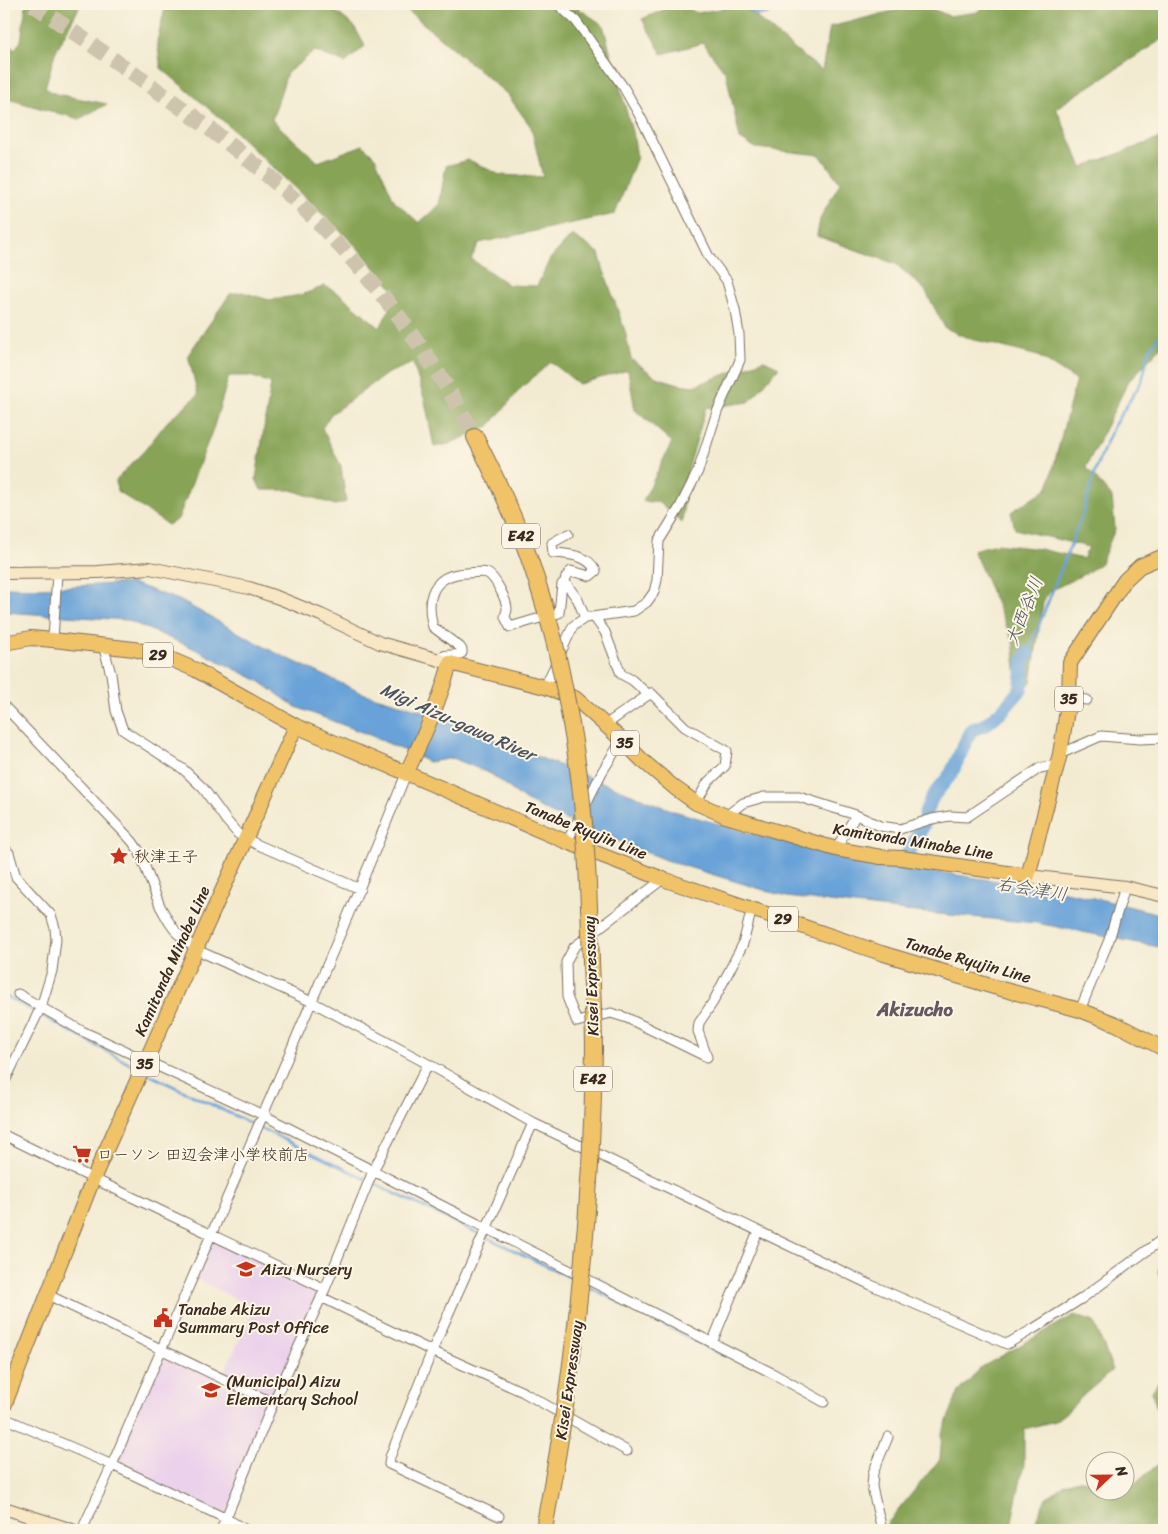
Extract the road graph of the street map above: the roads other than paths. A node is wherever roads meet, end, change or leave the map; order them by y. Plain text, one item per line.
1 (556, 4) edge
2 (475, 437) tunnel mouth
3 (568, 534) dead end
4 (1164, 556) edge
5 (4, 572) edge
6 (57, 574) junction
7 (565, 582) junction
8 (555, 614) dead end
9 (540, 618) dead end
10 (589, 618) junction
11 (53, 637) junction
12 (4, 643) edge
13 (103, 645) junction
14 (444, 662) junction
15 (545, 687) junction
16 (649, 694) junction
17 (1069, 698) junction
18 (1087, 700) dead end
19 (4, 706) edge
20 (296, 726) junction
21 (605, 726) junction
22 (1164, 738) edge
23 (622, 740) junction
24 (1059, 760) junction
25 (407, 770) junction
26 (696, 802) junction
27 (856, 815) junction
28 (726, 816) junction
29 (246, 838) junction
30 (568, 842) junction
31 (4, 848) edge
32 (836, 849) junction
33 (1028, 876) junction
34 (663, 879) junction
35 (360, 889) junction
36 (1123, 893) junction
37 (1164, 896) edge
38 (752, 908) junction
39 (197, 950) junction
40 (18, 994) dead end
41 (312, 1002) junction
42 (41, 1007) junction
43 (1080, 1010) junction
44 (1164, 1050) edge
45 (147, 1061) junction
46 (428, 1064) junction
47 (4, 1083) edge
48 (263, 1116) junction
49 (532, 1123) junction
50 (4, 1135) edge
51 (374, 1172) junction
52 (93, 1179) junction
53 (486, 1228) junction
54 (758, 1231) junction
55 (212, 1234) junction
56 (1164, 1238) edge
57 (323, 1293) junction
58 (48, 1295) junction
59 (712, 1343) junction
60 (161, 1350) junction
61 (432, 1351) junction
62 (824, 1402) dead end
63 (272, 1403) junction
64 (4, 1406) edge
65 (4, 1418) edge
66 (888, 1437) dead end
67 (627, 1450) dead end
68 (112, 1465) junction
69 (4, 1508) edge
70 (499, 1516) dead end
71 (227, 1520) junction
72 (545, 1524) edge
73 (72, 1530) edge
74 (82, 1530) edge
75 (222, 1530) edge
76 (246, 1530) edge
77 (882, 1530) edge

1 - 10 street
2 - 72 highway, Kisei Expressway / E42, bridge
3 - 7 street
4 - 17 main road, 35
5 - 6 street
6 - 11 street
6 - 14 street
7 - 8 street
7 - 10 street
9 - 14 street
10 - 15 street
10 - 16 street
11 - 12 main road, Tanabe Ryujin Line / 29
11 - 13 main road, Tanabe Ryujin Line / 29
13 - 20 main road, Tanabe Ryujin Line / 29
13 - 29 street
14 - 15 main road, Kamitonda Minabe Line / 35
14 - 25 main road
15 - 21 main road, Kamitonda Minabe Line / 35
16 - 21 street
16 - 26 street
17 - 18 street
17 - 24 main road, 35
19 - 39 street
20 - 25 main road, Tanabe Ryujin Line / 29
20 - 29 main road, Kamitonda Minabe Line / 35
21 - 23 main road, Kamitonda Minabe Line / 35
22 - 24 street
23 - 26 main road, Kamitonda Minabe Line / 35
23 - 30 street, bridge
24 - 27 street
24 - 33 main road, 35
25 - 30 main road, Tanabe Ryujin Line / 29
25 - 35 street
26 - 28 main road, Kamitonda Minabe Line / 35
27 - 28 street
27 - 32 street
28 - 32 main road, Kamitonda Minabe Line / 35
29 - 35 street
29 - 39 main road, Kamitonda Minabe Line / 35
30 - 34 main road, Tanabe Ryujin Line / 29
31 - 42 street
32 - 33 main road, Kamitonda Minabe Line / 35
33 - 36 street
34 - 38 main road, Tanabe Ryujin Line / 29
34 - 38 street
35 - 41 street
36 - 37 street
36 - 43 street
38 - 43 main road, Tanabe Ryujin Line / 29
39 - 41 street
39 - 45 main road, Kamitonda Minabe Line / 35
40 - 42 street
41 - 46 street
41 - 48 street
42 - 45 street
42 - 47 street
43 - 44 main road, Tanabe Ryujin Line / 29
45 - 48 street
45 - 52 main road, Kamitonda Minabe Line / 35
46 - 49 street
46 - 51 street
48 - 51 street
48 - 55 street
49 - 53 street
49 - 54 street
50 - 52 street
51 - 53 street
51 - 57 street
52 - 55 street
52 - 58 main road, Kamitonda Minabe Line / 35
53 - 59 street
53 - 61 street
54 - 56 street
54 - 59 street
55 - 57 street
55 - 60 street
57 - 61 street
57 - 63 street
58 - 60 street
58 - 64 main road, Kamitonda Minabe Line / 35
59 - 62 street
60 - 63 street
60 - 68 street
61 - 67 street
61 - 70 street
63 - 71 street
65 - 68 street
66 - 77 street
68 - 71 street
68 - 74 street
69 - 73 street
71 - 75 street
71 - 76 street

